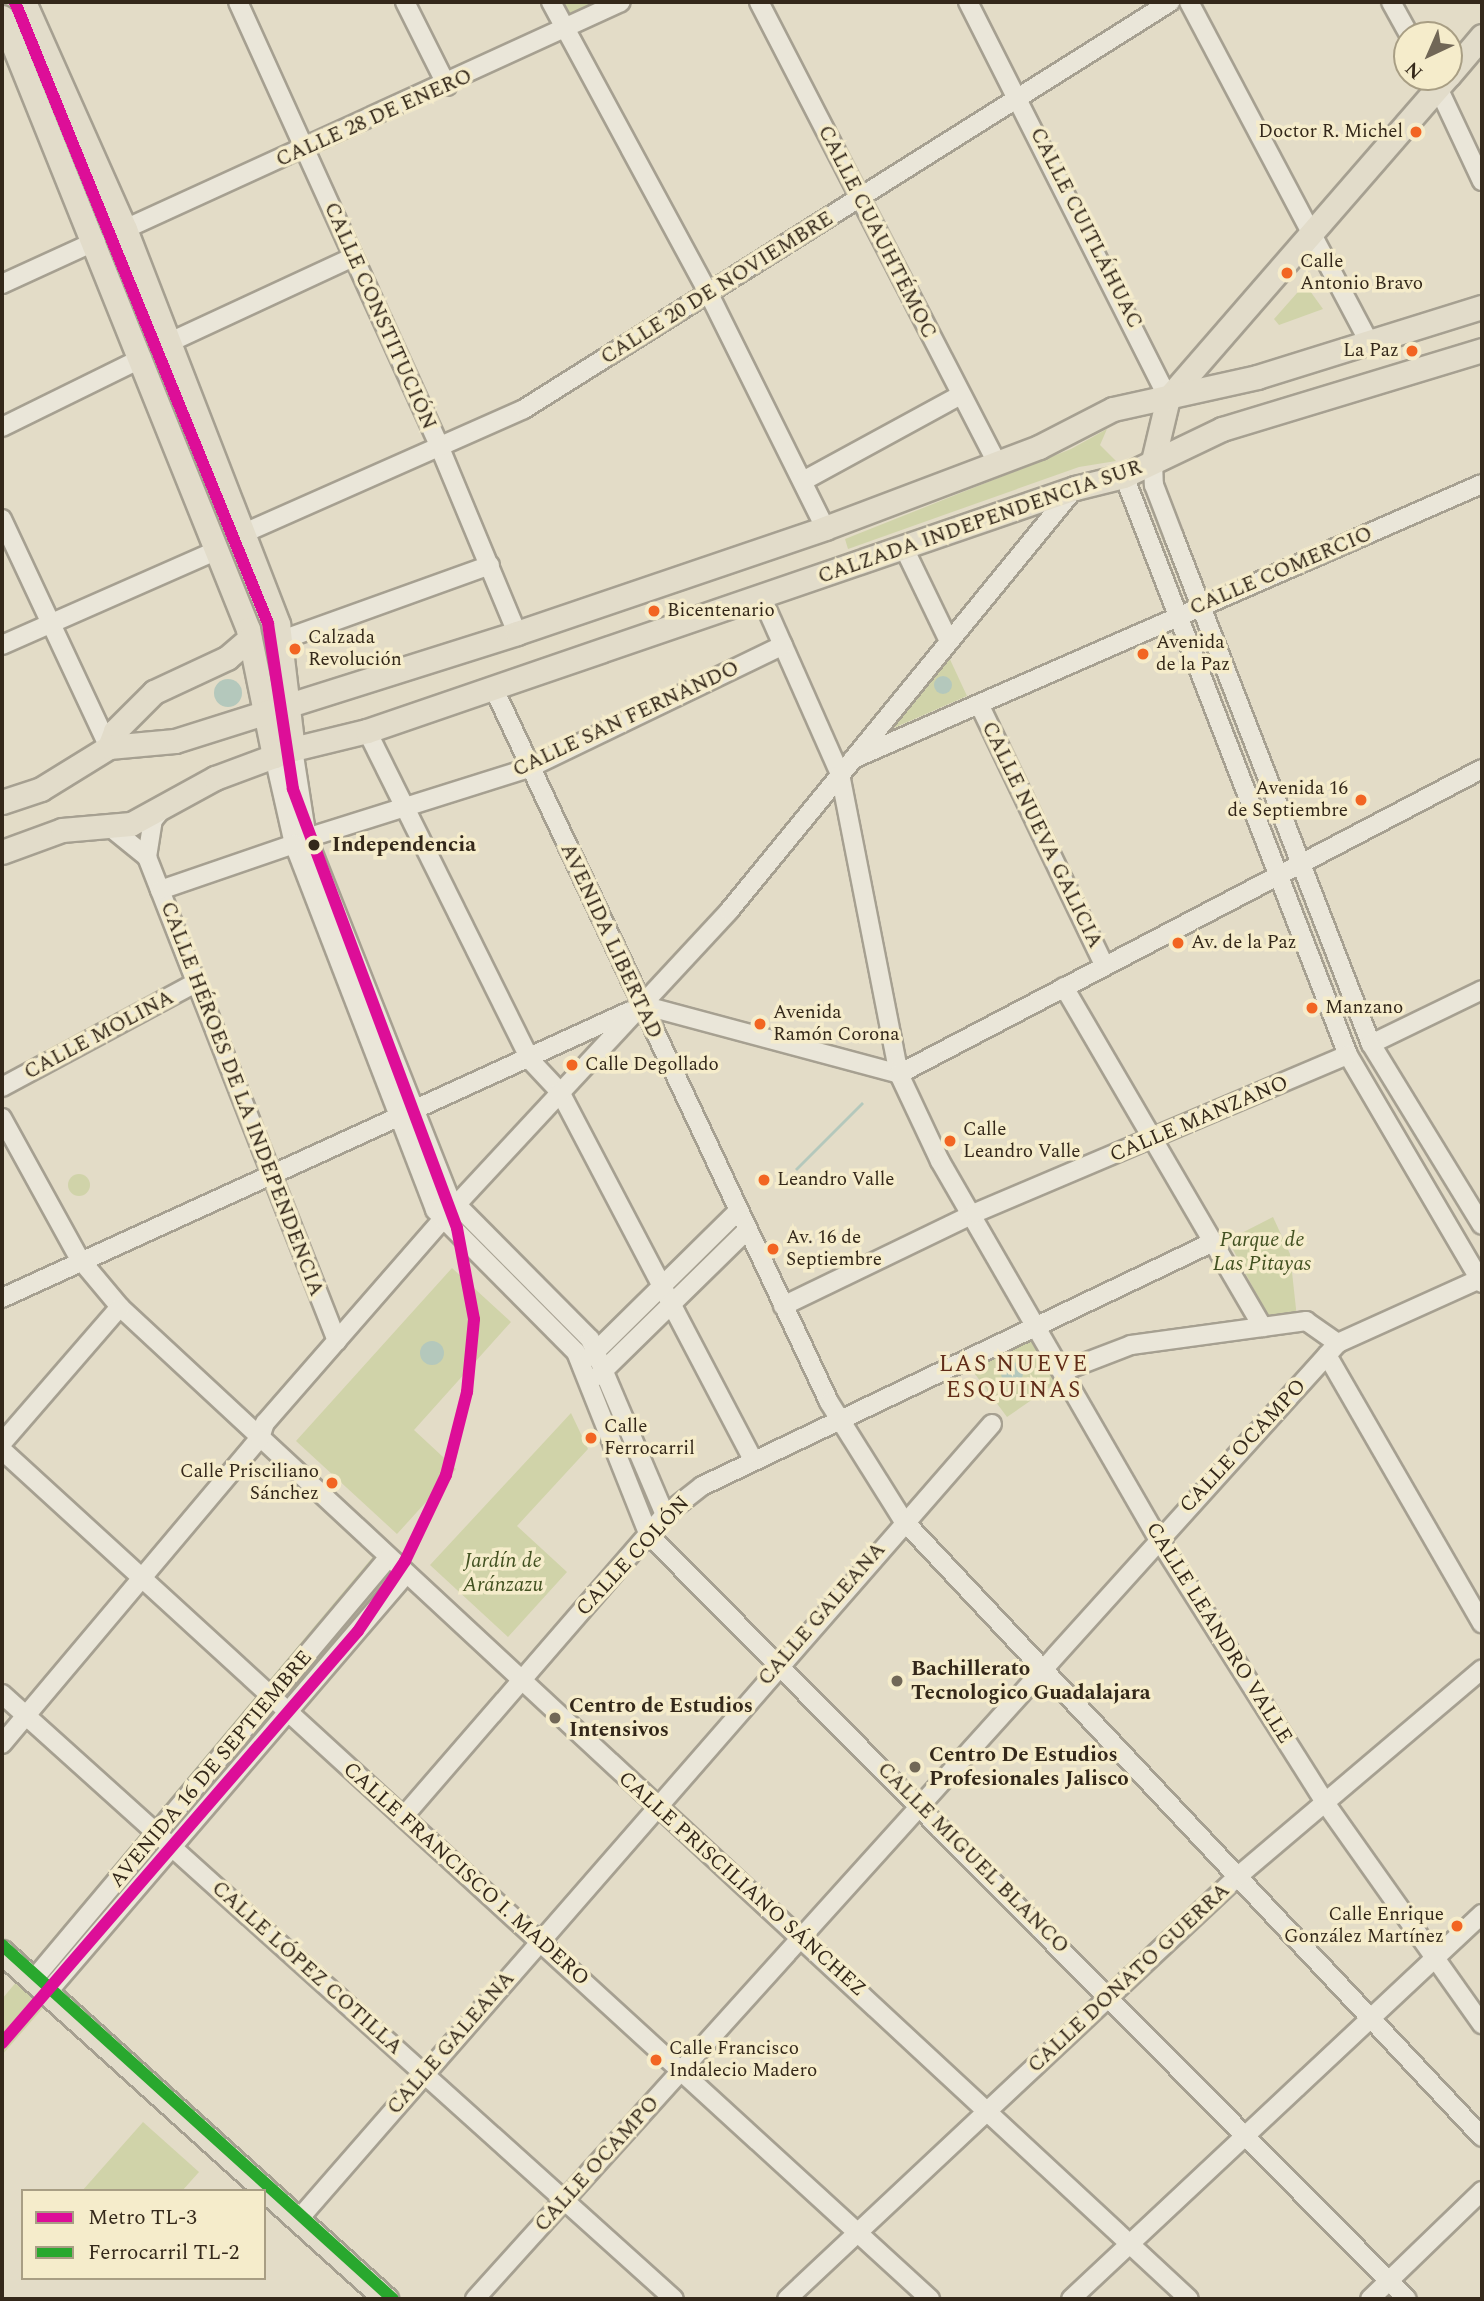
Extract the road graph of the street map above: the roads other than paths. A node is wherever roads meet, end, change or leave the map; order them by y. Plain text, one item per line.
1 (24, 2) edge
2 (238, 2) edge
3 (405, 2) edge
4 (551, 2) edge
5 (621, 2) edge
6 (759, 2) edge
7 (968, 2) edge
8 (1170, 2) edge
9 (1189, 2) edge
10 (1391, 2) edge
11 (2, 17) edge
12 (1401, 21) edge
13 (566, 30) junction
14 (1482, 36) edge
15 (1463, 56) edge
16 (447, 86) junction
17 (1432, 91) edge
18 (1447, 91) edge
19 (1021, 99) junction
20 (305, 149) junction
21 (1482, 181) edge
22 (858, 198) junction
23 (125, 229) junction
24 (1312, 233) junction
25 (96, 241) junction
26 (353, 257) junction
27 (2, 284) edge
28 (709, 294) junction
29 (1482, 307) edge
30 (1369, 342) junction
31 (168, 343) junction
32 (1482, 350) edge
33 (142, 358) junction
34 (961, 395) junction
35 (1168, 398) junction
36 (2, 427) edge
37 (440, 447) junction
38 (996, 461) junction
39 (1153, 461) junction
40 (1124, 476) junction
41 (803, 481) junction
42 (1482, 484) edge
43 (1074, 488) junction
44 (2, 519) edge
45 (825, 528) junction
46 (242, 534) junction
47 (904, 548) junction
48 (217, 550) junction
49 (490, 565) junction
50 (762, 598) junction
51 (1200, 606) junction
52 (1176, 614) junction
53 (51, 624) junction
54 (517, 633) junction
55 (250, 638) junction
56 (948, 639) junction
57 (282, 640) junction
58 (2, 645) edge
59 (783, 645) junction
60 (494, 689) junction
61 (290, 705) junction
62 (980, 706) junction
63 (264, 712) junction
64 (367, 731) junction
65 (109, 747) junction
66 (283, 753) junction
67 (845, 767) junction
68 (529, 768) junction
69 (1482, 769) edge
70 (2, 802) edge
71 (163, 808) junction
72 (402, 808) junction
73 (110, 827) junction
74 (301, 841) junction
75 (2, 852) edge
76 (147, 857) junction
77 (1300, 862) junction
78 (1275, 875) junction
79 (160, 890) junction
80 (1104, 965) junction
81 (197, 982) junction
82 (1064, 987) junction
83 (1482, 990) edge
84 (642, 1005) junction
85 (1371, 1044) junction
86 (1348, 1055) junction
87 (530, 1060) junction
88 (898, 1074) junction
89 (2, 1087) edge
90 (560, 1092) junction
91 (404, 1116) junction
92 (2, 1118) edge
93 (1153, 1140) junction
94 (273, 1176) junction
95 (457, 1204) junction
96 (737, 1212) junction
97 (975, 1213) junction
98 (443, 1219) junction
99 (1482, 1225) edge
100 (746, 1231) junction
101 (1213, 1242) junction
102 (79, 1258) junction
103 (1481, 1280) edge
104 (664, 1284) junction
105 (2, 1298) edge
106 (673, 1303) junction
107 (783, 1306) junction
108 (120, 1307) junction
109 (1039, 1323) junction
110 (1263, 1327) junction
111 (337, 1341) junction
112 (1332, 1349) junction
113 (596, 1351) junction
114 (581, 1366) junction
115 (605, 1369) junction
116 (1066, 1370) junction
117 (588, 1386) junction
118 (839, 1422) junction
119 (992, 1424) dead end
120 (260, 1438) junction
121 (2, 1443) edge
122 (2, 1450) edge
123 (753, 1460) junction
124 (665, 1515) junction
125 (903, 1520) junction
126 (649, 1535) junction
127 (1158, 1538) junction
128 (388, 1558) junction
129 (406, 1574) junction
130 (139, 1577) junction
131 (1482, 1624) edge
132 (778, 1664) junction
133 (1043, 1668) junction
134 (1482, 1669) edge
135 (519, 1679) junction
136 (2, 1694) edge
137 (271, 1696) junction
138 (289, 1713) junction
139 (26, 1716) junction
140 (2, 1744) edge
141 (1326, 1804) junction
142 (656, 1805) junction
143 (918, 1805) junction
144 (404, 1816) junction
145 (156, 1834) junction
146 (172, 1848) junction
147 (1237, 1877) junction
148 (1482, 1914) edge
149 (799, 1936) junction
150 (540, 1940) junction
151 (2, 1952) edge
152 (1434, 1959) junction
153 (40, 1986) junction
154 (1111, 1995) junction
155 (1370, 2020) junction
156 (1482, 2024) edge
157 (681, 2070) junction
158 (425, 2073) junction
159 (989, 2110) junction
160 (1247, 2137) junction
161 (1482, 2137) edge
162 (264, 2189) edge
163 (266, 2191) edge
164 (1482, 2191) edge
165 (566, 2201) junction
166 (298, 2220) junction
167 (857, 2233) junction
168 (1130, 2244) junction
169 (1389, 2281) junction
170 (386, 2299) edge
171 (475, 2299) edge
172 (674, 2299) edge
173 (787, 2299) edge
174 (930, 2299) edge
175 (1071, 2299) edge
176 (1189, 2299) edge
177 (1370, 2299) edge
178 (1407, 2299) edge

1 - 23 main road
2 - 20 street, CALLE CONSTITUCIÓN
3 - 16 street
4 - 13 street
5 - 13 street, CALLE 28 DE ENERO
6 - 22 street, CALLE CUAUHTÉMOC
7 - 19 street, CALLE CUITLÁHUAC
8 - 19 street, CALLE 20 DE NOVIEMBRE
9 - 24 street
10 - 12 street
11 - 25 main road
13 - 16 street, CALLE 28 DE ENERO
13 - 28 street
14 - 15 main road
16 - 20 street, CALLE 28 DE ENERO
17 - 24 main road
18 - 21 street
19 - 22 street, CALLE 20 DE NOVIEMBRE
19 - 35 street, CALLE CUITLÁHUAC
20 - 23 street, CALLE 28 DE ENERO
20 - 26 street, CALLE CONSTITUCIÓN
22 - 28 street, CALLE 20 DE NOVIEMBRE
22 - 34 street, CALLE CUAUHTÉMOC
23 - 31 main road
24 - 30 street
24 - 35 main road
25 - 27 street
25 - 33 main road
26 - 31 street
26 - 37 street, CALLE CONSTITUCIÓN
28 - 37 street, CALLE 20 DE NOVIEMBRE
28 - 41 street
29 - 30 main road
30 - 35 main road
31 - 46 main road
32 - 39 main road, CALZADA INDEPENDENCIA SUR
33 - 36 street
33 - 48 main road
34 - 38 street, CALLE CUAUHTÉMOC
34 - 41 street
35 - 38 main road
35 - 39 main road
37 - 46 street, CALLE 20 DE NOVIEMBRE
37 - 49 street, CALLE CONSTITUCIÓN
38 - 45 main road
39 - 40 main road, CALZADA INDEPENDENCIA SUR
39 - 51 street
40 - 43 main road, CALZADA INDEPENDENCIA SUR
40 - 52 street
41 - 45 street
42 - 51 street, CALLE COMERCIO
43 - 47 main road, CALZADA INDEPENDENCIA SUR
43 - 56 street
44 - 53 street
45 - 54 main road
46 - 57 main road
47 - 50 main road, CALZADA INDEPENDENCIA SUR
47 - 56 street
48 - 53 street
48 - 55 main road
49 - 54 street, CALLE CONSTITUCIÓN
49 - 57 street
50 - 59 street, CALLE LEANDRO VALLE
50 - 60 main road, CALZADA INDEPENDENCIA SUR
51 - 52 street, CALLE COMERCIO
51 - 77 street
52 - 62 street, CALLE COMERCIO
52 - 78 street
53 - 58 street
53 - 65 street
54 - 61 main road
55 - 63 main road
55 - 65 main road
56 - 67 street
57 - 61 main road
59 - 67 street, CALLE LEANDRO VALLE
59 - 68 street, CALLE SAN FERNANDO
60 - 64 main road, CALZADA INDEPENDENCIA SUR
60 - 68 street, AVENIDA LIBERTAD
61 - 63 main road
61 - 66 main road
62 - 67 street, CALLE COMERCIO
62 - 80 street, CALLE NUEVA GALICIA
63 - 65 main road
63 - 66 main road
64 - 66 main road, CALZADA INDEPENDENCIA SUR
64 - 72 street
65 - 70 main road
66 - 71 main road, CALZADA INDEPENDENCIA SUR
66 - 74 street
67 - 84 street
67 - 88 street, CALLE LEANDRO VALLE
68 - 72 street, CALLE SAN FERNANDO
68 - 84 street, AVENIDA LIBERTAD
69 - 77 street
71 - 73 main road, CALZADA INDEPENDENCIA SUR
71 - 76 street
72 - 74 street, CALLE SAN FERNANDO
72 - 87 street
73 - 75 main road, CALZADA INDEPENDENCIA SUR
73 - 76 street, CALLE HÉROES DE LA INDEPENDENCIA
74 - 79 street, CALLE SAN FERNANDO
74 - 91 street
76 - 79 street, CALLE HÉROES DE LA INDEPENDENCIA
77 - 78 street
77 - 85 street
78 - 80 street
78 - 86 street
79 - 81 street, CALLE HÉROES DE LA INDEPENDENCIA
80 - 82 street
81 - 89 street, CALLE MOLINA
81 - 94 street, CALLE HÉROES DE LA INDEPENDENCIA
82 - 88 street
82 - 93 street
83 - 85 street
84 - 87 street
84 - 88 street
84 - 90 street
84 - 96 street, AVENIDA LIBERTAD
85 - 99 street
86 - 93 street, CALLE MANZANO
86 - 103 street
87 - 90 street
87 - 91 street
88 - 97 street, CALLE LEANDRO VALLE
90 - 95 street
90 - 104 street
91 - 94 street
91 - 95 street
91 - 98 street, CALLE MIGUEL BLANCO
92 - 102 street, CALLE PRISCILIANO SÁNCHEZ
93 - 97 street, CALLE MANZANO
93 - 101 street
94 - 102 street
94 - 111 street, CALLE HÉROES DE LA INDEPENDENCIA
95 - 98 street
95 - 113 street
96 - 100 street, AVENIDA LIBERTAD
96 - 104 street
97 - 107 street, CALLE MANZANO
97 - 109 street, CALLE LEANDRO VALLE
98 - 111 street
98 - 114 street, CALLE MIGUEL BLANCO
100 - 106 street
100 - 107 street, AVENIDA LIBERTAD
101 - 109 street, CALLE COLÓN
101 - 110 street
102 - 105 street
102 - 108 street, CALLE PRISCILIANO SÁNCHEZ
103 - 112 street
104 - 106 street
104 - 113 street
106 - 115 street
106 - 123 street
107 - 118 street, AVENIDA LIBERTAD
108 - 120 street, CALLE PRISCILIANO SÁNCHEZ
108 - 121 street
109 - 116 street, CALLE LEANDRO VALLE
109 - 118 street, CALLE COLÓN
110 - 112 street
110 - 116 street
111 - 120 street
112 - 127 street, CALLE OCAMPO
112 - 131 street
113 - 114 street
113 - 115 street
114 - 117 street, CALLE MIGUEL BLANCO
115 - 117 street
115 - 124 street
116 - 127 street, CALLE LEANDRO VALLE
117 - 126 street, CALLE MIGUEL BLANCO
118 - 123 street, CALLE COLÓN
118 - 125 street, AVENIDA LIBERTAD
119 - 125 street, CALLE GALEANA
120 - 128 street, CALLE PRISCILIANO SÁNCHEZ
120 - 130 street
122 - 130 street, CALLE FRANCISCO I. MADERO
123 - 124 street, CALLE COLÓN
124 - 126 street, CALLE COLÓN
125 - 132 street, CALLE GALEANA
125 - 133 street, AVENIDA LIBERTAD
126 - 132 street, CALLE MIGUEL BLANCO
126 - 135 street, CALLE COLÓN
127 - 133 street, CALLE OCAMPO
127 - 141 street, CALLE LEANDRO VALLE
128 - 129 street, CALLE PRISCILIANO SÁNCHEZ
128 - 137 street, AVENIDA 16 DE SEPTIEMBRE
129 - 135 street, CALLE PRISCILIANO SÁNCHEZ
129 - 138 street, AVENIDA 16 DE SEPTIEMBRE
130 - 137 street, CALLE FRANCISCO I. MADERO
130 - 139 street
132 - 142 street, CALLE GALEANA
132 - 143 street, CALLE MIGUEL BLANCO
133 - 143 street, CALLE OCAMPO
133 - 147 street, AVENIDA LIBERTAD
134 - 141 street, CALLE DONATO GUERRA
135 - 142 street, CALLE PRISCILIANO SÁNCHEZ
135 - 144 street, CALLE COLÓN
136 - 139 street, CALLE LÓPEZ COTILLA
137 - 138 street, CALLE FRANCISCO I. MADERO
137 - 145 street, AVENIDA 16 DE SEPTIEMBRE
138 - 144 street, CALLE FRANCISCO I. MADERO
138 - 146 street, AVENIDA 16 DE SEPTIEMBRE
139 - 140 street
139 - 145 street, CALLE LÓPEZ COTILLA
141 - 147 street, CALLE DONATO GUERRA
141 - 152 street, CALLE LEANDRO VALLE
142 - 149 street, CALLE PRISCILIANO SÁNCHEZ
142 - 150 street, CALLE GALEANA
143 - 149 street, CALLE OCAMPO
143 - 154 street, CALLE MIGUEL BLANCO
144 - 150 street, CALLE FRANCISCO I. MADERO
145 - 146 street, CALLE LÓPEZ COTILLA
145 - 153 street, AVENIDA 16 DE SEPTIEMBRE
146 - 153 street, AVENIDA 16 DE SEPTIEMBRE
146 - 158 street, CALLE LÓPEZ COTILLA
147 - 154 street, CALLE DONATO GUERRA
147 - 155 street, AVENIDA LIBERTAD
148 - 152 street
149 - 157 street, CALLE OCAMPO
149 - 159 street, CALLE PRISCILIANO SÁNCHEZ
150 - 157 street, CALLE FRANCISCO I. MADERO
150 - 158 street, CALLE GALEANA
151 - 153 main road
152 - 155 street
152 - 156 street, CALLE LEANDRO VALLE
153 - 162 main road
154 - 159 street, CALLE DONATO GUERRA
154 - 160 street, CALLE MIGUEL BLANCO
155 - 160 street
155 - 161 street, AVENIDA LIBERTAD
157 - 165 street, CALLE OCAMPO
157 - 167 street, CALLE FRANCISCO I. MADERO
158 - 165 street, CALLE LÓPEZ COTILLA
158 - 166 street, CALLE GALEANA
159 - 167 street, CALLE DONATO GUERRA
159 - 168 street, CALLE PRISCILIANO SÁNCHEZ
160 - 168 street
160 - 169 street, CALLE MIGUEL BLANCO
163 - 166 main road
164 - 169 street
165 - 171 street, CALLE OCAMPO
165 - 172 street, CALLE LÓPEZ COTILLA
166 - 170 main road
167 - 173 street, CALLE DONATO GUERRA
167 - 174 street, CALLE FRANCISCO I. MADERO
168 - 175 street
168 - 176 street, CALLE PRISCILIANO SÁNCHEZ
169 - 177 street
169 - 178 street, CALLE MIGUEL BLANCO

